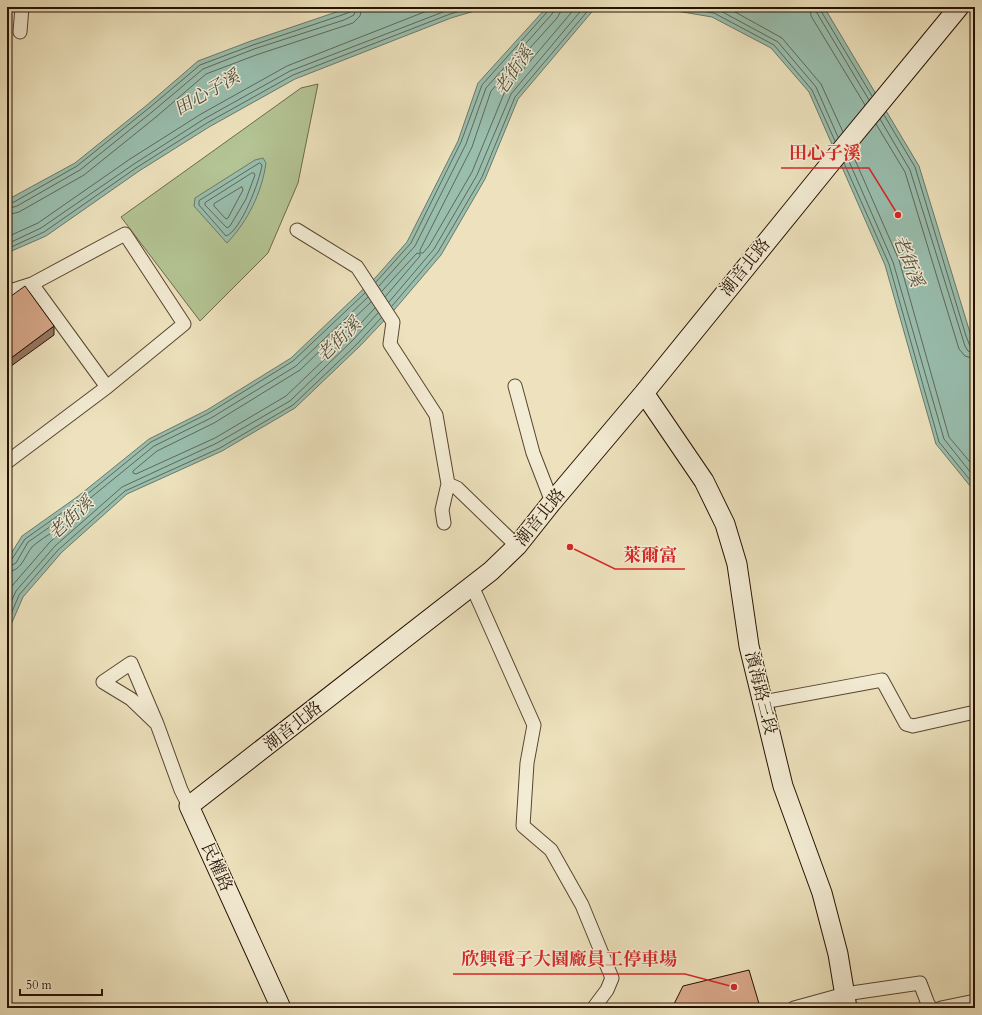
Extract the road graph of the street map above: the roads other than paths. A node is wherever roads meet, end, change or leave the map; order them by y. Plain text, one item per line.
1 (22, 7) edge
2 (959, 7) edge
3 (20, 32) dead end
4 (297, 230) dead end
5 (32, 284) junction
6 (7, 292) edge
7 (515, 386) dead end
8 (107, 387) junction
9 (644, 393) junction
10 (7, 462) edge
11 (448, 484) junction
12 (552, 502) junction
13 (444, 523) dead end
14 (517, 546) junction
15 (472, 586) junction
16 (763, 702) junction
17 (975, 712) edge
18 (157, 724) junction
19 (189, 806) junction
20 (846, 1001) edge
21 (975, 1001) edge
22 (281, 1008) edge
23 (595, 1008) edge
24 (794, 1008) edge
25 (931, 1008) edge
26 (941, 1008) edge

1 - 3 street
2 - 9 street, 潮音北路
4 - 11 street
5 - 6 street
5 - 8 street
5 - 8 street
7 - 12 street
8 - 10 street
9 - 12 street, 潮音北路
9 - 16 street, 濱海路三段
11 - 13 street
11 - 14 street
12 - 14 street, 潮音北路
14 - 15 street, 潮音北路
15 - 19 street, 潮音北路
15 - 23 street
16 - 17 street
16 - 20 street, 濱海路三段
18 - 18 street, 民權路
18 - 19 street, 民權路
19 - 22 street, 民權路
20 - 24 street
20 - 25 street
21 - 26 street

